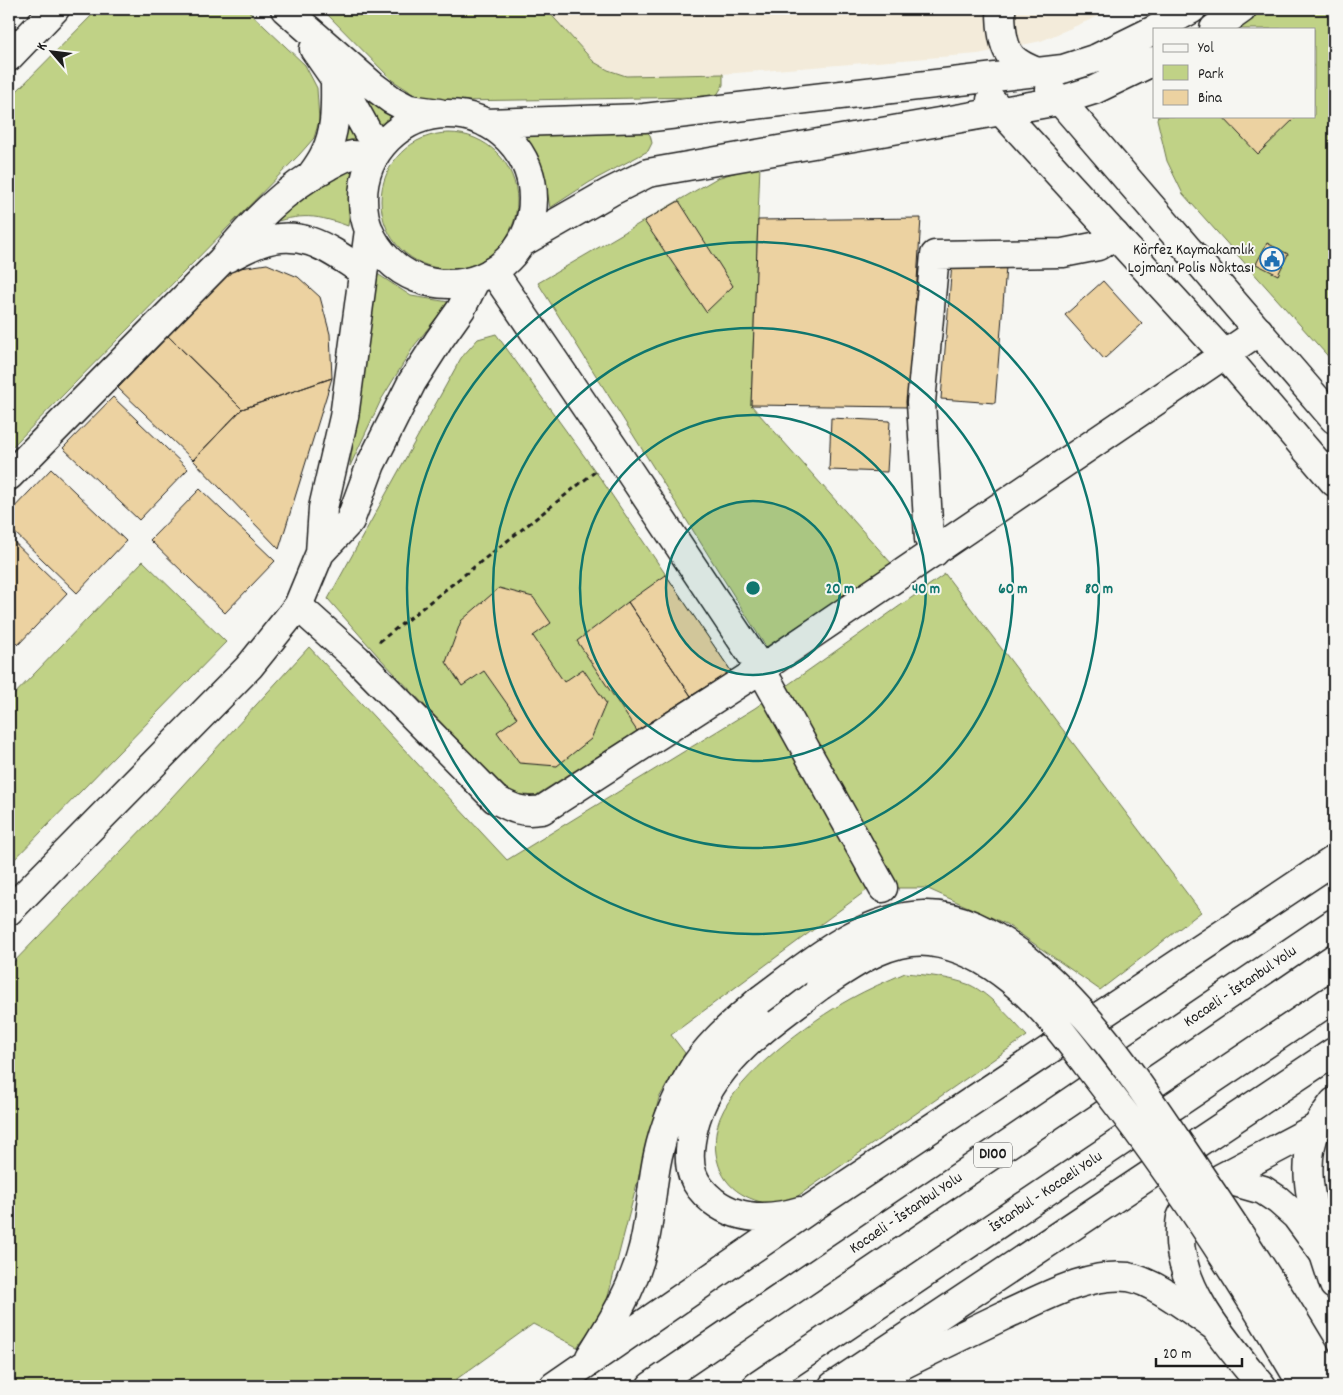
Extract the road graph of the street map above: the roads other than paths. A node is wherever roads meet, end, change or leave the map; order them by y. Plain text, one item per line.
1 (55, 9) edge
2 (285, 9) edge
3 (1001, 9) edge
4 (1192, 9) edge
5 (1242, 9) edge
6 (1157, 28) edge
7 (1215, 28) edge
8 (1153, 30) edge
9 (1006, 49) junction
10 (9, 57) edge
11 (1153, 61) edge
12 (1037, 72) junction
13 (335, 78) junction
14 (971, 80) junction
15 (1059, 101) junction
16 (1002, 111) junction
17 (443, 114) junction
18 (486, 123) junction
19 (376, 154) junction
20 (312, 174) junction
21 (368, 230) junction
22 (1115, 235) junction
23 (521, 243) junction
24 (221, 261) junction
25 (362, 271) junction
26 (484, 276) junction
27 (1259, 331) junction
28 (1224, 354) junction
29 (1334, 419) edge
30 (9, 476) edge
31 (1334, 482) edge
32 (934, 552) junction
33 (320, 553) junction
34 (298, 606) junction
35 (761, 669) junction
36 (1334, 860) edge
37 (883, 888) dead end
38 (9, 911) edge
39 (1334, 924) edge
40 (1334, 998) edge
41 (1334, 1052) edge
42 (1334, 1102) edge
43 (1325, 1123) edge
44 (1221, 1178) junction
45 (813, 1207) junction
46 (1334, 1214) edge
47 (1324, 1254) junction
48 (1334, 1285) edge
49 (1214, 1326) junction
50 (584, 1367) junction
51 (554, 1386) edge
52 (651, 1386) edge
53 (758, 1386) edge
54 (833, 1386) edge
55 (860, 1386) edge
56 (1262, 1386) edge
57 (1303, 1386) edge
58 (1334, 1386) edge

1 - 10 main road
2 - 13 main road
2 - 17 main road
3 - 9 main road
4 - 6 main road
5 - 7 main road
8 - 12 main road
9 - 12 main road
9 - 14 main road
11 - 15 main road
12 - 14 main road
12 - 15 main road
13 - 19 main road
13 - 20 main road
14 - 16 main road
14 - 18 main road
15 - 16 main road
15 - 27 main road
16 - 22 main road
16 - 23 main road
17 - 18 main road
17 - 19 main road
18 - 23 main road
19 - 20 main road
19 - 21 main road
20 - 24 main road
21 - 25 main road
21 - 26 main road
22 - 28 main road
22 - 32 main road
23 - 26 main road
24 - 25 main road
24 - 30 main road
25 - 33 main road
26 - 33 main road
26 - 35 main road
27 - 28 main road
27 - 29 main road
28 - 31 main road
28 - 32 main road
32 - 35 main road
33 - 34 main road
34 - 35 main road
34 - 38 main road
35 - 37 main road
36 - 45 main road
39 - 52 main road, Kocaeli - İstanbul Yolu / D100
40 - 53 main road, İstanbul - Kocaeli Yolu
41 - 54 main road
42 - 43 main road
43 - 44 main road
43 - 47 main road
44 - 47 main road
44 - 49 main road
45 - 50 main road
45 - 57 main road, bridge
46 - 47 main road
47 - 48 main road
49 - 55 main road
49 - 56 main road
50 - 51 main road
50 - 58 main road, bridge

